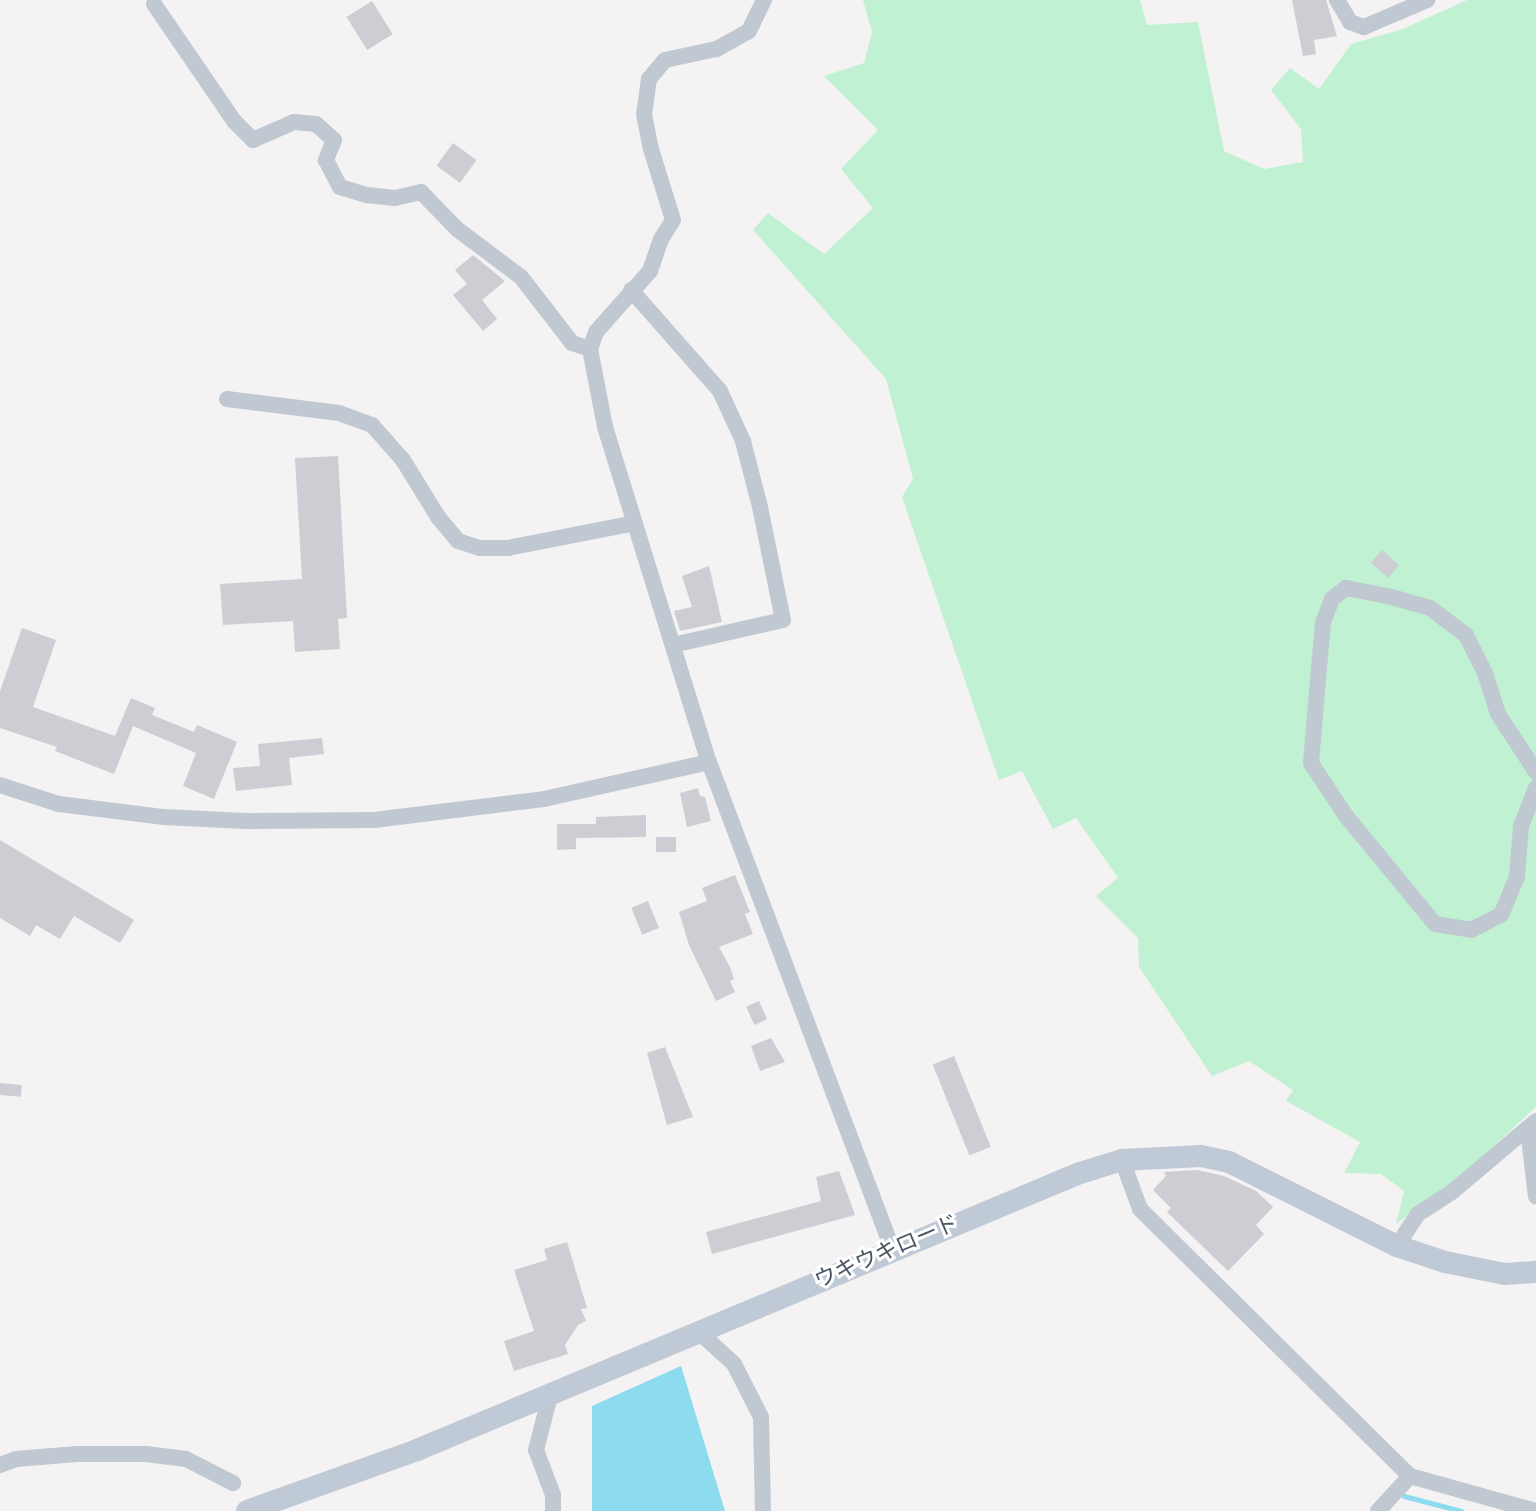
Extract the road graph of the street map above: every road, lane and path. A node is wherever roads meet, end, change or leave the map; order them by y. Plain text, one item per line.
1 (764, 0) edge
2 (1337, 0) edge
3 (1427, 0) edge
4 (154, 4) dead end
5 (631, 290) junction
6 (590, 349) junction
7 (227, 399) dead end
8 (635, 523) junction
9 (673, 645) junction
10 (709, 762) junction
11 (1536, 772) edge
12 (0, 785) edge
13 (1536, 788) edge
14 (1532, 1125) edge
15 (1122, 1160) junction
16 (1536, 1197) edge
17 (1397, 1246) junction
18 (893, 1251) junction
19 (1536, 1272) edge
20 (699, 1332) junction
21 (551, 1392) junction
22 (0, 1465) edge
23 (1410, 1476) junction
24 (233, 1483) dead end
25 (247, 1511) edge
26 (553, 1511) edge
27 (763, 1511) edge
28 (1378, 1511) edge
29 (1535, 1511) edge

1 - 5 street
2 - 3 street
4 - 6 street
5 - 6 street
5 - 9 street
6 - 8 street
7 - 8 street
8 - 9 street
9 - 10 street
10 - 12 street
10 - 18 street
11 - 13 street
14 - 16 street
14 - 17 street
15 - 17 street, ウキウキロード
15 - 18 street, ウキウキロード
15 - 23 street
17 - 19 street, ウキウキロード
18 - 20 street, ウキウキロード
20 - 21 street, ウキウキロード
20 - 27 street
21 - 25 street, ウキウキロード
21 - 26 street
22 - 24 street
23 - 28 street
23 - 29 street

